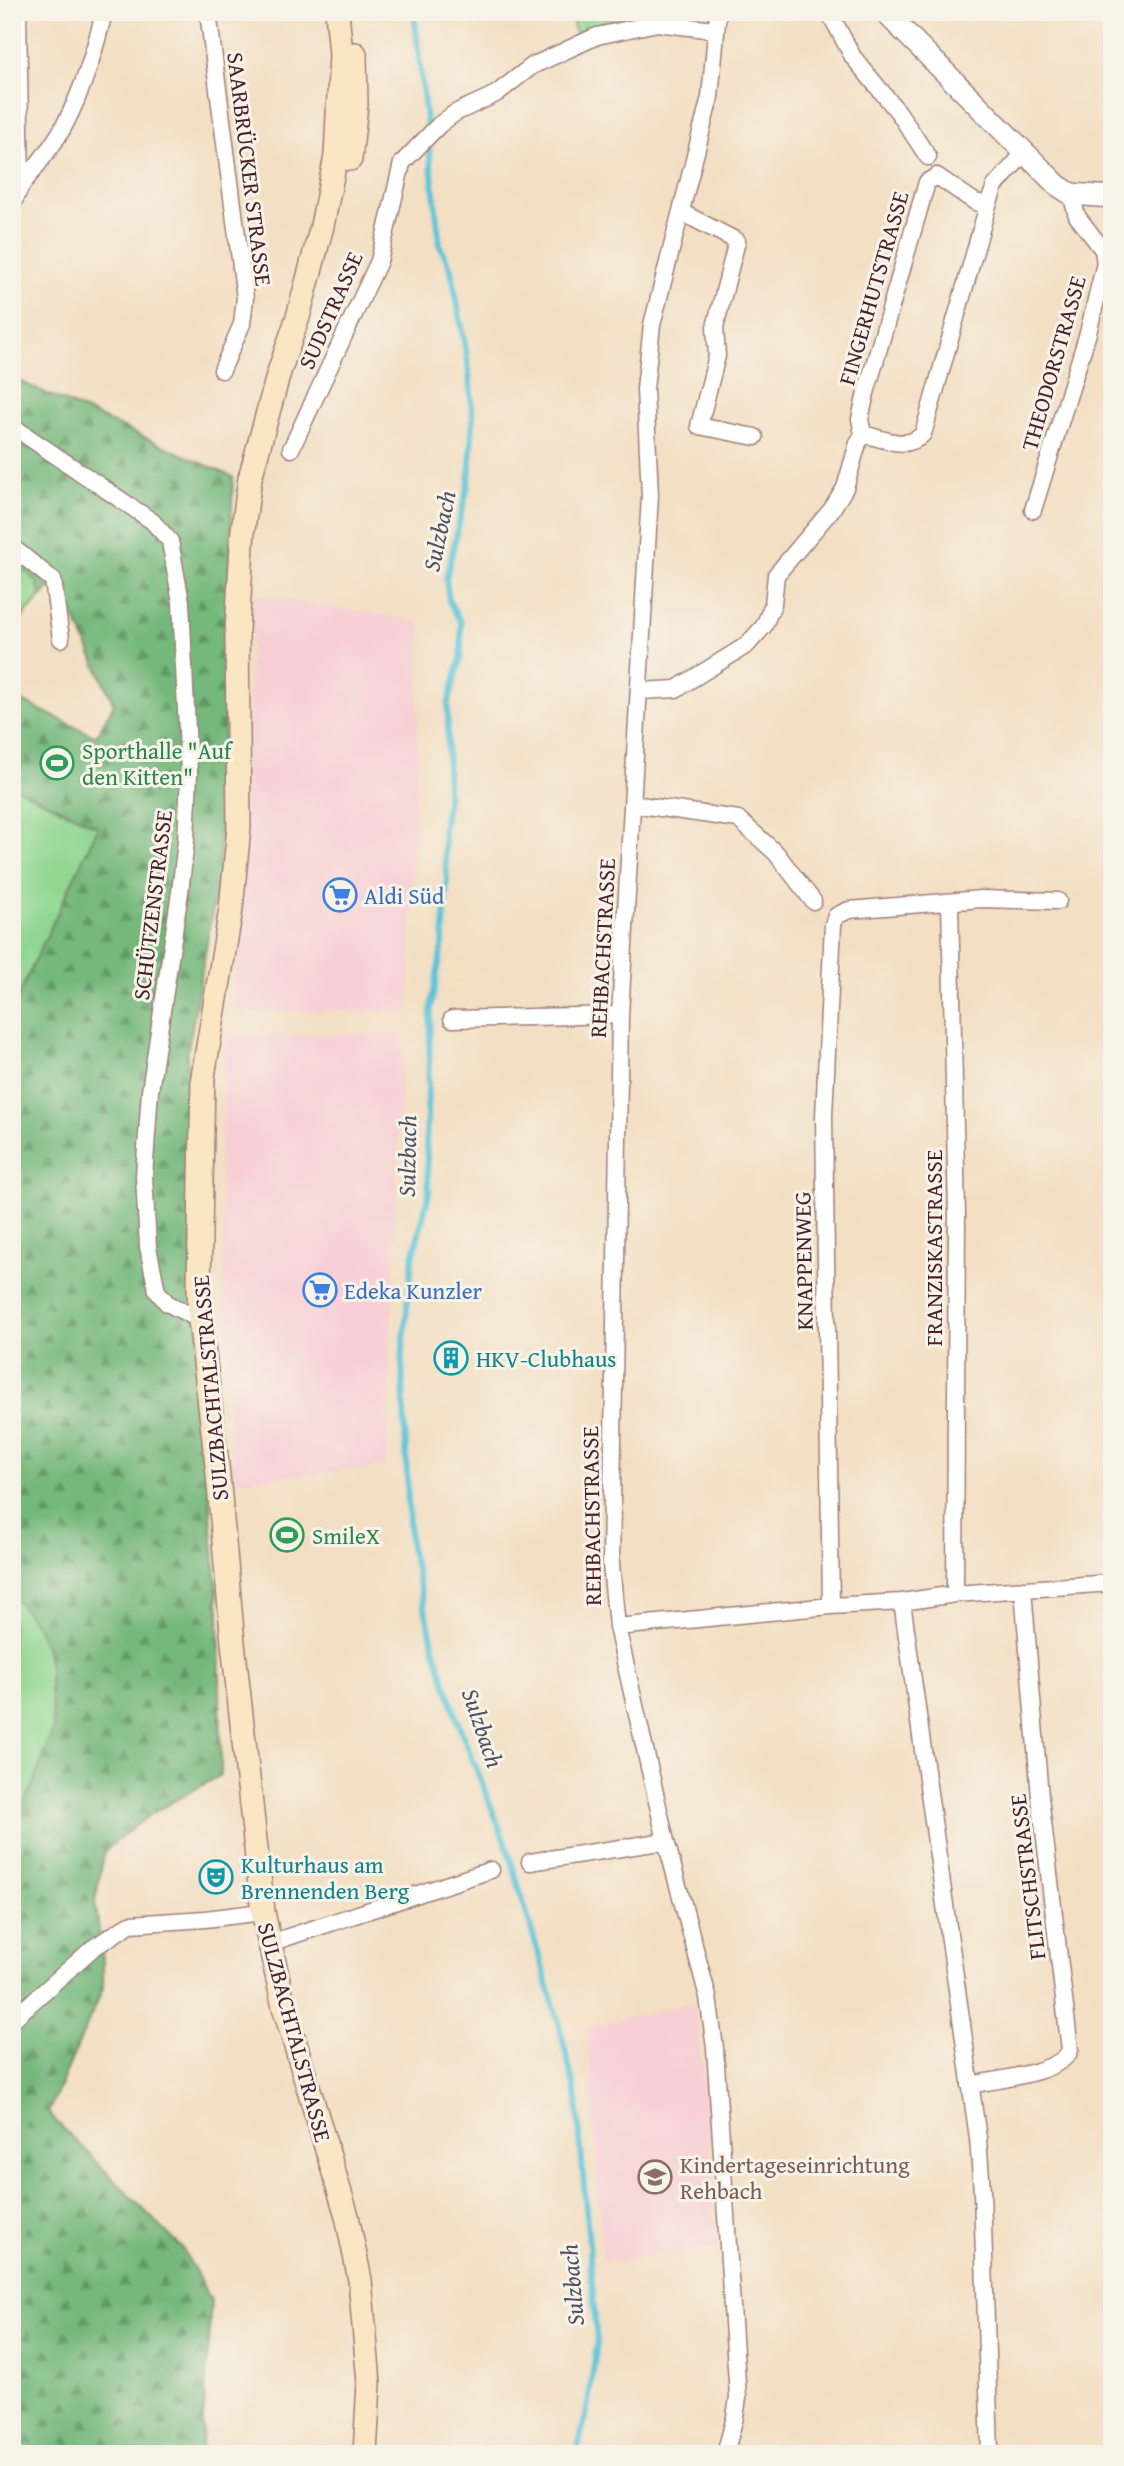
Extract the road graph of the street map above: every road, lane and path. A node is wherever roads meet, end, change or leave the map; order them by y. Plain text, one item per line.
1 (19, 12) edge
2 (104, 12) edge
3 (208, 12) edge
4 (337, 12) edge
5 (351, 12) edge
6 (718, 12) edge
7 (829, 12) edge
8 (885, 12) edge
9 (714, 30) junction
10 (1025, 152) junction
11 (928, 157) dead end
12 (21, 186) junction
13 (1071, 194) junction
14 (1112, 197) edge
15 (12, 205) edge
16 (988, 205) junction
17 (681, 212) junction
18 (298, 317) junction
19 (222, 370) dead end
20 (12, 426) edge
21 (863, 435) junction
22 (755, 437) dead end
23 (291, 449) dead end
24 (1033, 510) dead end
25 (12, 547) edge
26 (61, 639) dead end
27 (640, 691) junction
28 (634, 804) junction
29 (813, 901) dead end
30 (1058, 901) dead end
31 (950, 903) junction
32 (620, 1015) junction
33 (452, 1019) dead end
34 (200, 1320) junction
35 (1107, 1583) edge
36 (1023, 1589) junction
37 (955, 1594) junction
38 (902, 1602) junction
39 (831, 1606) junction
40 (617, 1627) junction
41 (666, 1841) junction
42 (530, 1862) dead end
43 (491, 1870) dead end
44 (263, 1912) junction
45 (270, 1943) junction
46 (12, 2020) edge
47 (970, 2085) junction
48 (365, 2454) edge
49 (725, 2454) edge
50 (990, 2454) edge

1 - 12 street
2 - 12 street
3 - 19 street, SAARBRÜCKER STRASSE
4 - 18 main road, SULZBACHTALSTRASSE
5 - 18 main road, SULZBACHTALSTRASSE
6 - 9 street, REHBACHSTRASSE
7 - 11 street
8 - 10 street
9 - 17 street, REHBACHSTRASSE
9 - 23 street, SUDSTRASSE
10 - 13 street
10 - 16 street
12 - 15 street
13 - 14 street
13 - 24 street, THEODORSTRASSE
16 - 21 street
16 - 21 street, FINGERHUTSTRASSE
17 - 22 street
17 - 27 street, REHBACHSTRASSE
18 - 34 main road, SULZBACHTALSTRASSE
20 - 34 street, SCHÜTZENSTRASSE
21 - 27 street, FINGERHUTSTRASSE
25 - 26 street
27 - 28 street, REHBACHSTRASSE
28 - 29 street
28 - 32 street, REHBACHSTRASSE
30 - 31 street
31 - 37 street, FRANZISKASTRASSE
31 - 39 street, KNAPPENWEG
32 - 33 street
32 - 40 street, REHBACHSTRASSE
34 - 44 main road, SULZBACHTALSTRASSE
35 - 36 street
36 - 37 street
36 - 47 street, FLITSCHSTRASSE
37 - 38 street
38 - 39 street
38 - 47 street
39 - 40 street
40 - 41 street, REHBACHSTRASSE
41 - 42 street
41 - 49 street, REHBACHSTRASSE
43 - 45 street
44 - 45 main road, SULZBACHTALSTRASSE
44 - 46 street
45 - 48 main road, SULZBACHTALSTRASSE
47 - 50 street

